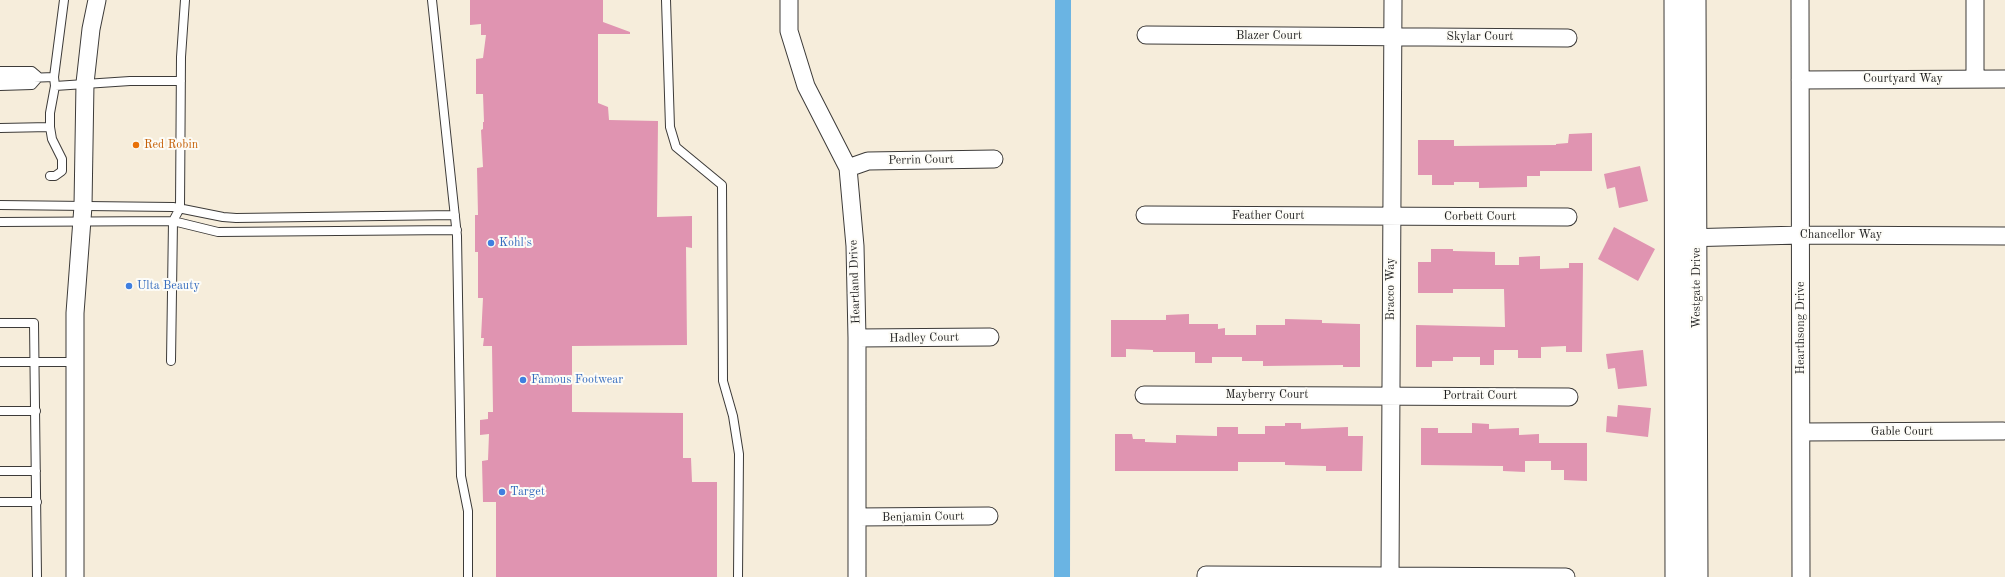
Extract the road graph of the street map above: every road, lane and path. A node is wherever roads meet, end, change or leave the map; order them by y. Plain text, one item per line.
1 (64, 0) edge
2 (97, 0) edge
3 (185, 0) edge
4 (432, 0) edge
5 (666, 0) edge
6 (789, 0) edge
7 (1393, 0) edge
8 (1675, 0) edge
9 (1695, 0) edge
10 (1800, 0) edge
11 (1975, 0) edge
12 (1146, 35) dead end
13 (1392, 37) junction
14 (1568, 38) dead end
15 (0, 71) edge
16 (54, 77) junction
17 (0, 78) edge
18 (39, 78) junction
19 (1976, 79) junction
20 (2005, 79) edge
21 (1800, 80) junction
22 (181, 81) junction
23 (85, 83) junction
24 (0, 86) edge
25 (55, 86) junction
26 (50, 127) junction
27 (0, 128) edge
28 (994, 159) dead end
29 (848, 168) junction
30 (50, 176) dead end
31 (0, 206) edge
32 (180, 208) junction
33 (83, 214) junction
34 (455, 215) junction
35 (1145, 215) dead end
36 (1392, 216) junction
37 (1568, 217) dead end
38 (173, 221) junction
39 (0, 222) edge
40 (457, 230) junction
41 (1801, 235) junction
42 (2005, 236) edge
43 (1677, 238) junction
44 (1697, 238) junction
45 (0, 323) edge
46 (990, 337) dead end
47 (857, 338) junction
48 (171, 361) dead end
49 (0, 362) edge
50 (36, 362) junction
51 (75, 362) junction
52 (1144, 395) dead end
53 (1391, 396) junction
54 (1569, 397) dead end
55 (36, 410) junction
56 (0, 411) edge
57 (1801, 432) junction
58 (2003, 432) dead end
59 (0, 471) edge
60 (36, 471) junction
61 (0, 502) edge
62 (37, 502) junction
63 (989, 516) dead end
64 (857, 517) junction
65 (1206, 576) edge
66 (1390, 576) edge
67 (37, 577) edge
68 (75, 577) edge
69 (468, 577) edge
70 (738, 577) edge
71 (857, 577) edge
72 (1566, 577) edge
73 (1676, 577) edge
74 (1697, 577) edge
75 (1801, 577) edge

1 - 16 lane
2 - 23 street
3 - 22 lane
4 - 34 lane
5 - 70 lane
6 - 29 street, Heartland Drive
7 - 13 street, Bracco Way
8 - 43 street, Westgate Drive
9 - 44 street, Westgate Drive
10 - 21 street, Hearthsong Drive
11 - 19 street
12 - 13 street, Blazer Court
13 - 14 street, Skylar Court
13 - 36 street, Bracco Way
15 - 18 lane
16 - 18 lane
16 - 25 lane
17 - 18 lane
18 - 24 lane
19 - 20 street, Courtyard Way
19 - 21 street, Courtyard Way
21 - 41 street, Hearthsong Drive
22 - 23 lane
22 - 32 lane
23 - 25 lane
23 - 33 street
25 - 26 lane
26 - 27 lane
26 - 30 lane
28 - 29 street, Perrin Court
29 - 47 street, Heartland Drive
31 - 33 lane
32 - 33 lane
32 - 34 lane
32 - 38 lane
33 - 38 lane
33 - 39 lane
33 - 51 street
34 - 40 lane
35 - 36 street, Feather Court
36 - 37 street, Corbett Court
36 - 53 street, Bracco Way
38 - 40 lane
38 - 48 lane
40 - 69 lane
41 - 42 street, Chancellor Way
41 - 44 street, Chancellor Way
41 - 57 street, Hearthsong Drive
43 - 44 street, Chancellor Way
43 - 73 street, Westgate Drive
44 - 74 street, Westgate Drive
45 - 50 lane
46 - 47 street, Hadley Court
47 - 64 street, Heartland Drive
49 - 50 lane
50 - 51 lane
50 - 55 lane
51 - 68 street
52 - 53 street, Mayberry Court
53 - 54 street, Portrait Court
53 - 66 street, Bracco Way
55 - 56 lane
55 - 60 lane
57 - 58 street, Gable Court
57 - 75 street, Hearthsong Drive
59 - 60 lane
60 - 62 lane
61 - 62 lane
62 - 67 lane
63 - 64 street, Benjamin Court
64 - 71 street, Heartland Drive
65 - 66 street
66 - 72 street

